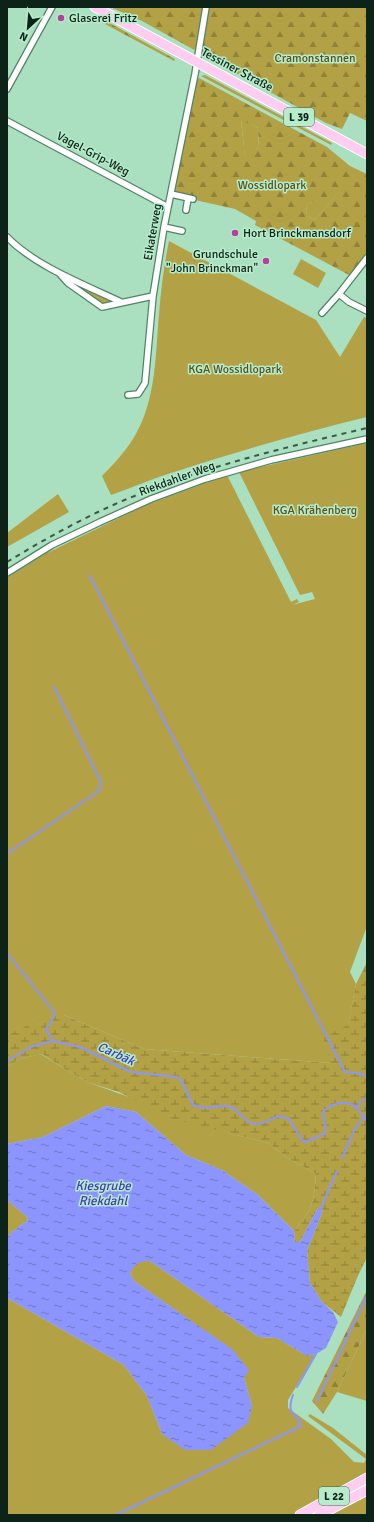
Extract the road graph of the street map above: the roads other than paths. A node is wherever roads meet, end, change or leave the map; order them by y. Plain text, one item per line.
1 (52, 7) edge
2 (95, 7) edge
3 (206, 7) edge
4 (197, 62) junction
5 (7, 89) edge
6 (7, 121) edge
7 (367, 154) edge
8 (172, 194) junction
9 (168, 207) junction
10 (186, 210) dead end
11 (164, 228) junction
12 (182, 231) dead end
13 (7, 237) edge
14 (367, 258) edge
15 (58, 272) junction
16 (339, 294) junction
17 (153, 296) junction
18 (121, 302) junction
19 (367, 311) edge
20 (322, 313) dead end
21 (128, 395) dead end
22 (367, 439) edge
23 (7, 573) edge
24 (367, 1478) edge
25 (367, 1490) edge
26 (300, 1515) edge
27 (320, 1515) edge

1 - 5 street
2 - 4 main road, Tessiner Straße / L 39
3 - 4 street, Eikaterweg
4 - 7 main road, Tessiner Straße / L 39
4 - 8 street, Eikaterweg
6 - 9 street, Vagel-Grip-Weg
8 - 9 street, Eikaterweg
8 - 10 street
9 - 11 street, Eikaterweg
11 - 12 street
11 - 17 street, Eikaterweg
13 - 15 street
14 - 16 street
15 - 18 street
15 - 18 street
16 - 19 street
16 - 20 street
17 - 18 street
17 - 21 street, Eikaterweg
22 - 23 street, Riekdahler Weg
24 - 26 main road, L 22
25 - 27 main road, L 22

